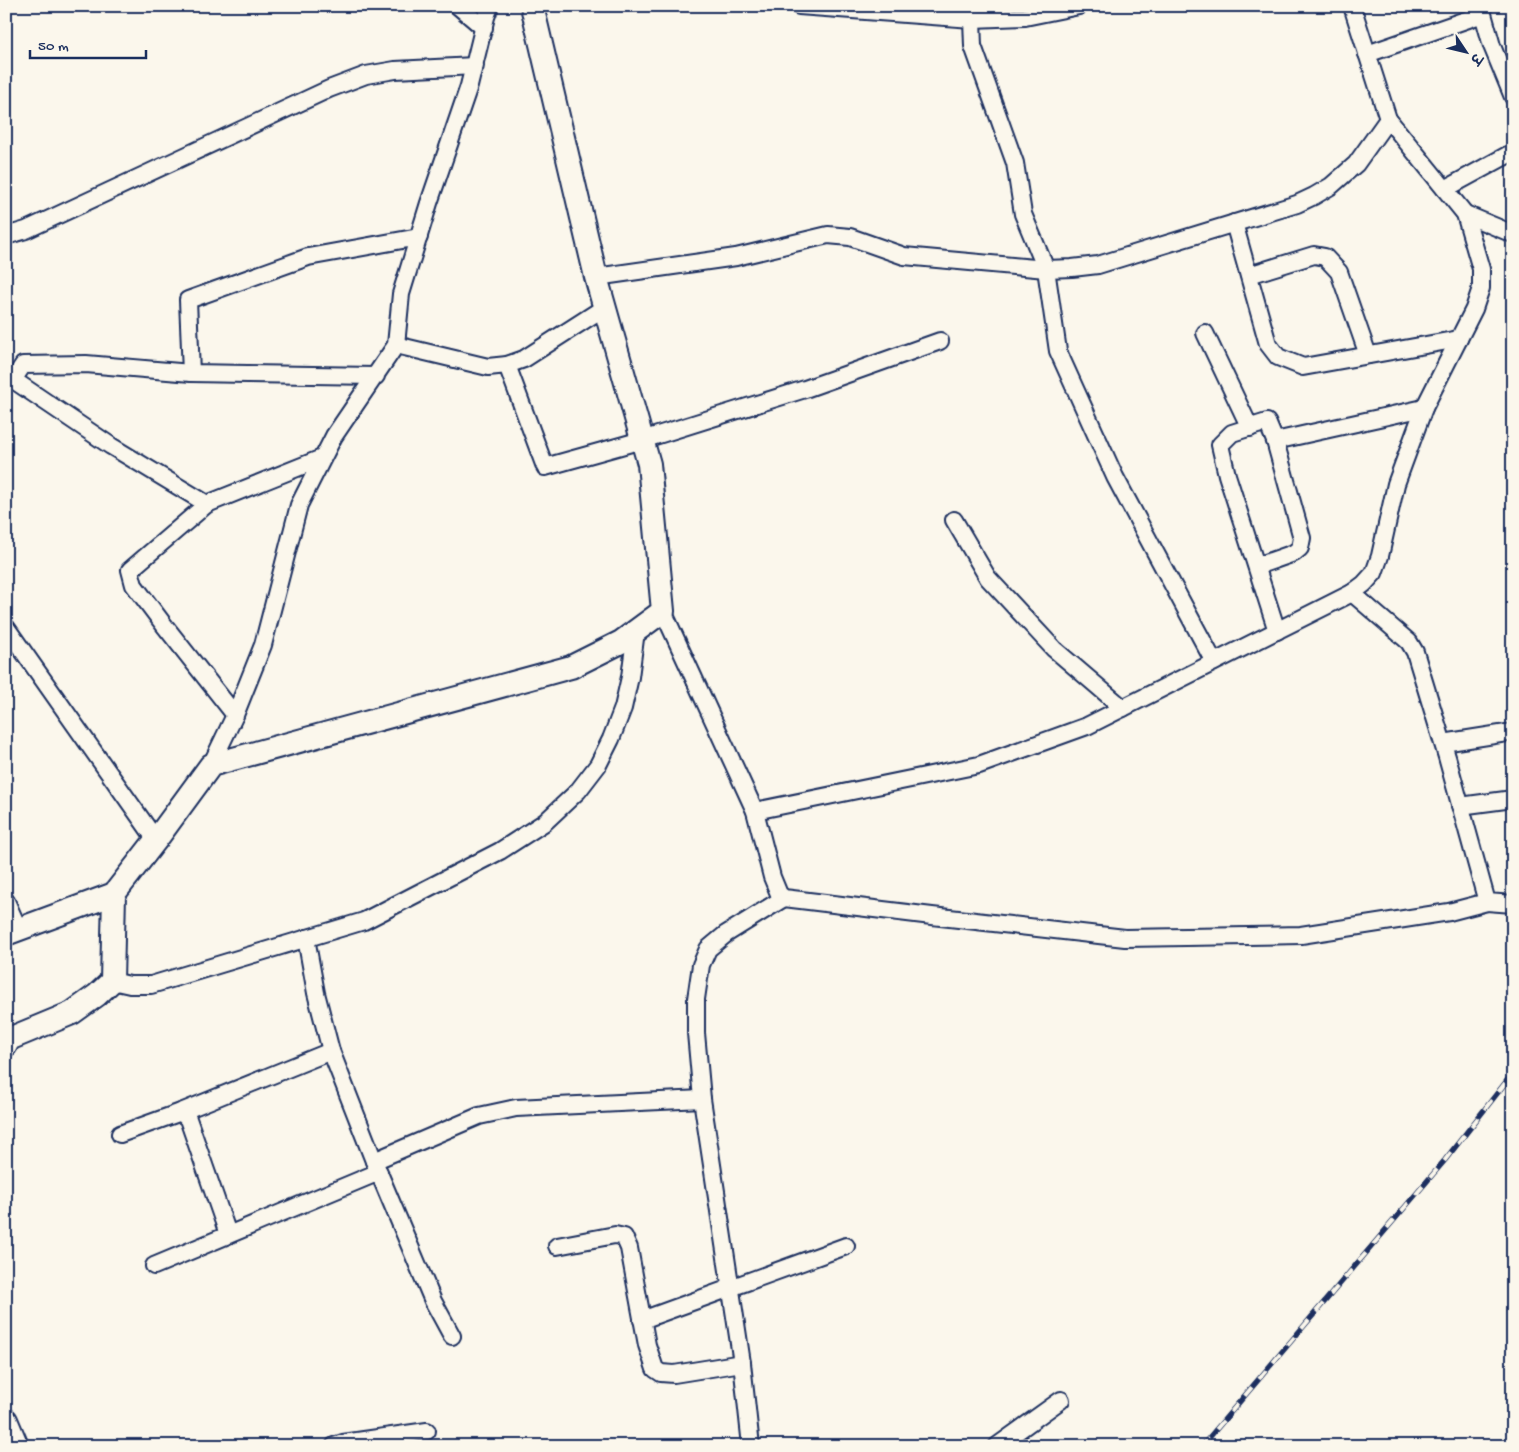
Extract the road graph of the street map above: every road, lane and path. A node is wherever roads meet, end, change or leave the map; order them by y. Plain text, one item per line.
1 (458, 6) edge
2 (490, 6) edge
3 (532, 6) edge
4 (799, 6) edge
5 (1079, 6) edge
6 (1352, 6) edge
7 (971, 13) edge
8 (484, 28) junction
9 (1367, 54) junction
10 (475, 66) junction
11 (1513, 97) edge
12 (1388, 119) junction
13 (1513, 152) edge
14 (1445, 189) junction
15 (1465, 214) junction
16 (1234, 223) junction
17 (1513, 234) edge
18 (6, 236) edge
19 (419, 237) junction
20 (1046, 269) junction
21 (1249, 275) junction
22 (596, 277) junction
23 (605, 307) junction
24 (1205, 333) dead end
25 (1459, 339) junction
26 (940, 341) dead end
27 (396, 345) junction
28 (1368, 355) junction
29 (507, 365) junction
30 (191, 373) junction
31 (376, 376) junction
32 (9, 378) edge
33 (1424, 408) junction
34 (1250, 428) junction
35 (642, 440) junction
36 (1275, 441) junction
37 (322, 458) junction
38 (207, 504) junction
39 (954, 520) dead end
40 (1257, 566) junction
41 (1352, 594) junction
42 (663, 610) junction
43 (6, 627) edge
44 (636, 631) junction
45 (1277, 631) junction
46 (12, 649) edge
47 (1214, 662) junction
48 (1123, 708) junction
49 (235, 715) junction
50 (1513, 732) edge
51 (1443, 742) junction
52 (211, 765) junction
53 (1513, 799) edge
54 (1460, 806) junction
55 (755, 811) junction
56 (156, 840) junction
57 (114, 894) junction
58 (784, 898) junction
59 (6, 901) edge
60 (1487, 902) junction
61 (1513, 904) edge
62 (12, 932) edge
63 (306, 938) junction
64 (112, 981) junction
65 (7, 1042) edge
66 (331, 1051) junction
67 (702, 1099) junction
68 (181, 1112) junction
69 (120, 1134) dead end
70 (377, 1167) junction
71 (228, 1234) junction
72 (557, 1246) dead end
73 (846, 1246) dead end
74 (154, 1266) dead end
75 (732, 1288) junction
76 (642, 1320) junction
77 (452, 1336) dead end
78 (742, 1363) junction
79 (1061, 1400) dead end
80 (6, 1420) edge
81 (427, 1431) dead end
82 (17, 1446) edge
83 (334, 1446) edge
84 (751, 1446) edge
85 (997, 1446) edge

1 - 8 street
2 - 8 street
3 - 22 street
4 - 7 street
5 - 7 street
6 - 9 street
7 - 20 street
8 - 10 street
9 - 11 street
9 - 12 street
10 - 18 street
10 - 19 street
12 - 14 street
12 - 16 street
13 - 14 street
14 - 15 street
15 - 17 street
15 - 25 street
16 - 20 street
16 - 21 street
19 - 27 street
19 - 30 street
20 - 22 street
20 - 47 street
21 - 28 street
21 - 28 street
22 - 23 street
23 - 29 street
23 - 35 street
24 - 34 street
25 - 28 street
25 - 33 street
26 - 35 street
27 - 29 street
27 - 31 street
29 - 35 street
30 - 31 street
30 - 32 street
31 - 37 street
32 - 38 street
33 - 36 street
33 - 41 street
34 - 36 street
34 - 40 street
35 - 42 street
36 - 40 street
37 - 38 street
37 - 49 street
38 - 49 street
39 - 48 street
40 - 45 street
41 - 45 street
41 - 51 street
42 - 44 street
42 - 55 street
43 - 46 street
44 - 52 street
44 - 63 street
45 - 47 street
46 - 56 street
47 - 48 street
48 - 55 street
49 - 52 street
50 - 51 street
51 - 54 street
52 - 56 street
53 - 54 street
54 - 60 street
55 - 58 street
56 - 57 street
57 - 62 street
57 - 64 street
58 - 60 street
58 - 67 street
59 - 62 street
60 - 61 street
63 - 64 street
63 - 66 street
64 - 65 street
66 - 68 street
66 - 70 street
67 - 70 street
67 - 75 street
68 - 69 street
68 - 71 street
70 - 71 street
70 - 77 street
71 - 74 street
72 - 76 street
73 - 75 street
75 - 76 street
75 - 78 street
76 - 78 street
78 - 84 street
79 - 85 street
80 - 82 street
81 - 83 street

